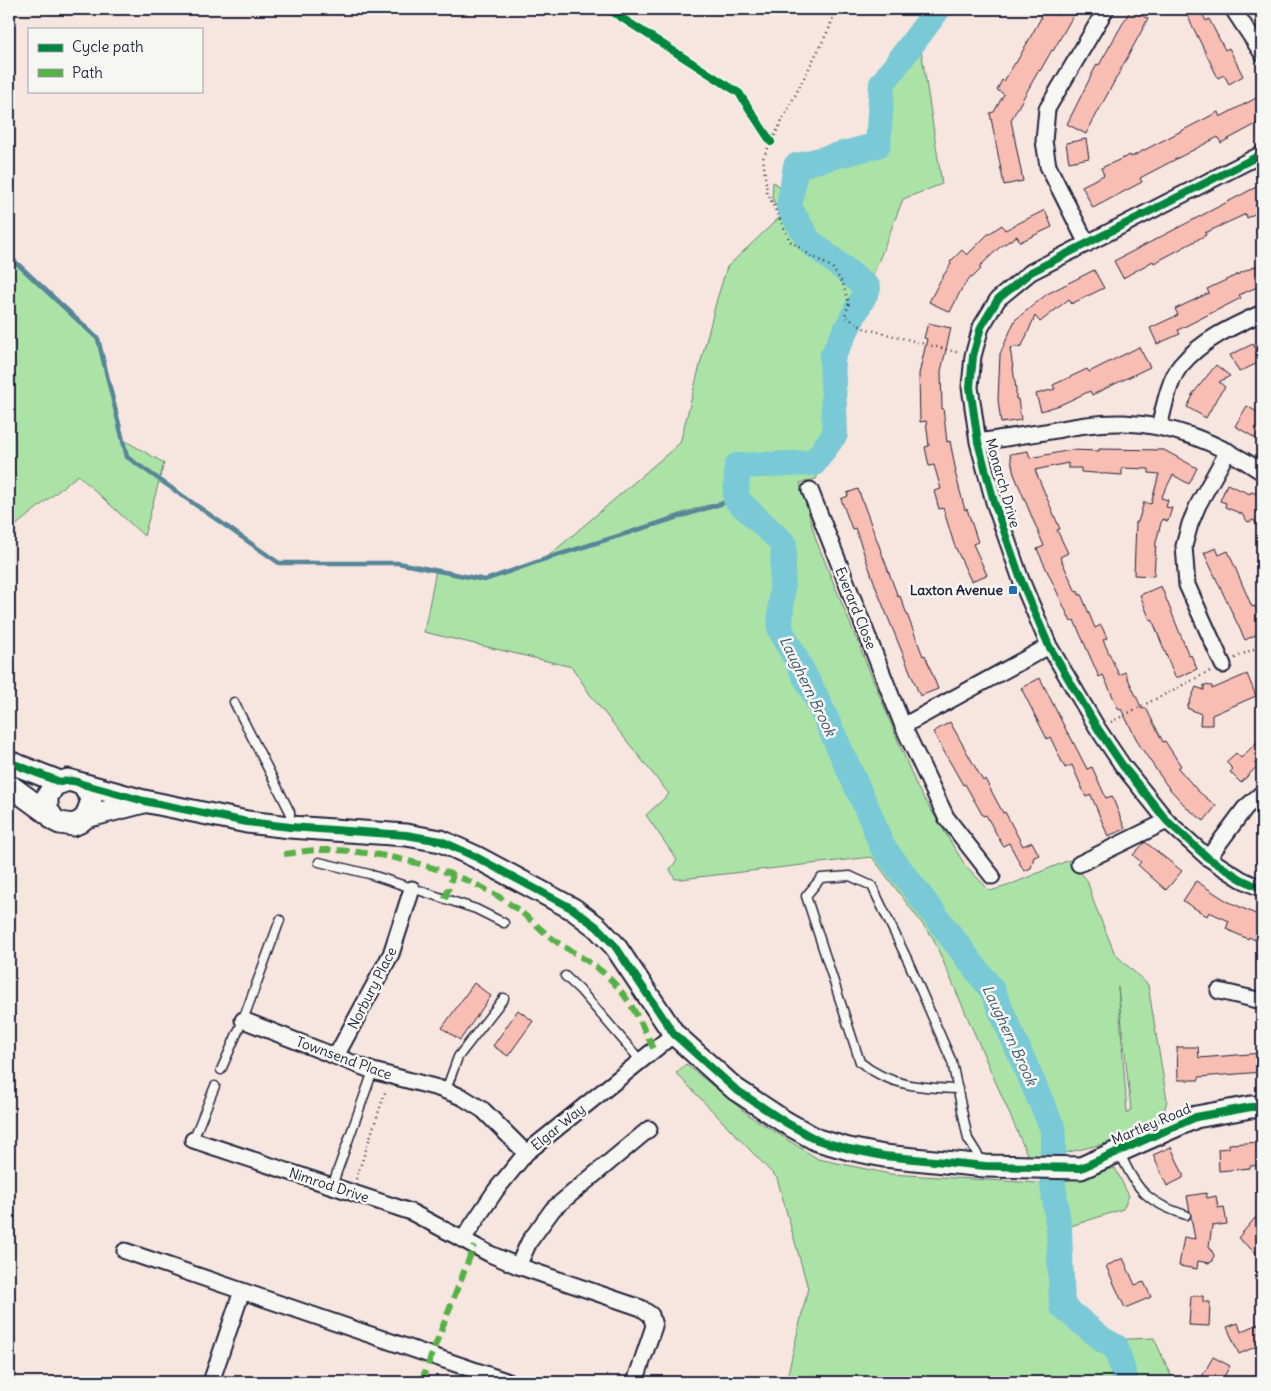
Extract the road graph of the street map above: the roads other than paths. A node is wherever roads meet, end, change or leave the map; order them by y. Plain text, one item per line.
1 (1106, 9) edge
2 (1233, 9) edge
3 (1262, 53) edge
4 (1262, 154) edge
5 (1087, 244) junction
6 (1262, 313) edge
7 (1159, 427) junction
8 (978, 442) junction
9 (1228, 451) junction
10 (1262, 472) edge
11 (810, 490) dead end
12 (1049, 646) junction
13 (1223, 665) road end
14 (234, 702) dead end
15 (903, 726) junction
16 (9, 762) edge
17 (60, 782) junction
18 (82, 784) junction
19 (9, 785) edge
20 (1262, 793) edge
21 (144, 801) junction
22 (50, 815) junction
23 (86, 817) junction
24 (1167, 821) junction
25 (290, 827) junction
26 (1208, 858) junction
27 (319, 862) dead end
28 (1079, 864) dead end
29 (992, 876) dead end
30 (1262, 888) edge
31 (412, 889) junction
32 (280, 920) dead end
33 (504, 924) dead end
34 (565, 976) dead end
35 (1219, 991) dead end
36 (504, 998) dead end
37 (1262, 1001) edge
38 (243, 1020) junction
39 (674, 1034) junction
40 (336, 1056) junction
41 (641, 1061) junction
42 (222, 1070) dead end
43 (373, 1071) junction
44 (215, 1086) dead end
45 (958, 1089) junction
46 (446, 1090) junction
47 (1262, 1107) edge
48 (648, 1129) dead end
49 (192, 1140) joint
50 (1119, 1151) junction
51 (526, 1153) junction
52 (985, 1166) junction
53 (332, 1186) junction
54 (1186, 1215) dead end
55 (463, 1239) junction
56 (125, 1251) dead end
57 (518, 1266) junction
58 (242, 1291) junction
59 (211, 1382) edge
60 (509, 1382) edge
61 (635, 1382) edge

1 - 5 street
2 - 3 street
4 - 5 street, Monarch Drive
5 - 8 street, Monarch Drive
6 - 7 street
7 - 8 street
7 - 9 street
8 - 12 street, Monarch Drive
9 - 10 street
9 - 13 street
11 - 15 street, Everard Close
12 - 15 street
12 - 24 street, Monarch Drive
14 - 25 lane
15 - 29 street, Everard Close
16 - 17 main road
17 - 18 main road
17 - 22 main road
18 - 21 main road
18 - 23 main road
19 - 22 main road
20 - 26 street
21 - 23 main road
21 - 25 main road
22 - 23 main road
24 - 26 street, Monarch Drive
24 - 28 street
25 - 39 main road
26 - 30 street, Monarch Drive
27 - 31 lane
31 - 33 lane
31 - 40 street, Norbury Place
32 - 38 lane
34 - 41 lane
35 - 37 street
36 - 46 lane
38 - 40 street, Townsend Place
38 - 42 lane
39 - 41 street, Elgar Way
39 - 52 main road
40 - 43 street, Townsend Place
41 - 51 street, Elgar Way
43 - 46 street, Townsend Place
43 - 53 lane
44 - 49 lane
45 - 45 lane
45 - 52 lane
46 - 51 street, Townsend Place
47 - 50 main road, Martley Road
48 - 57 street
49 - 53 street, Nimrod Drive
50 - 52 main road, Martley Road
50 - 54 lane
51 - 55 street, Elgar Way
53 - 55 street, Nimrod Drive
55 - 57 street, Nimrod Drive
56 - 58 street
57 - 61 street, Nimrod Drive
58 - 59 street
58 - 60 street

